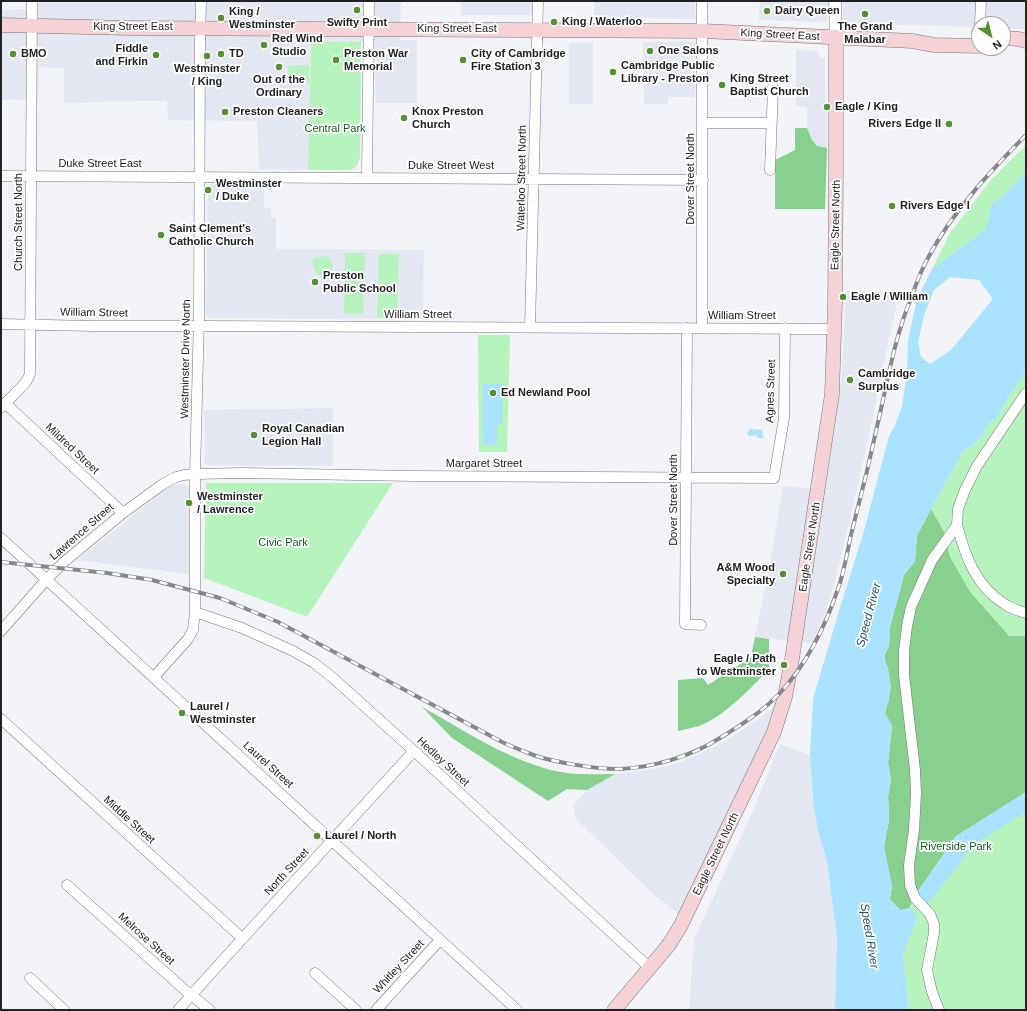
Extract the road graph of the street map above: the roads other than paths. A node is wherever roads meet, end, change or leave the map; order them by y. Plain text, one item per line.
1 (32, 1) edge
2 (201, 1) edge
3 (369, 1) edge
4 (538, 1) edge
5 (702, 1) edge
6 (836, 1) edge
7 (981, 1) edge
8 (980, 16) edge
9 (1, 25) edge
10 (31, 26) junction
11 (201, 27) junction
12 (368, 28) junction
13 (537, 30) junction
14 (703, 31) junction
15 (836, 37) junction
16 (971, 37) edge
17 (1011, 38) edge
18 (912, 41) junction
19 (1026, 41) edge
20 (1026, 44) edge
21 (971, 46) edge
22 (1011, 46) edge
23 (773, 87) dead end
24 (703, 122) junction
25 (771, 123) junction
26 (770, 170) dead end
27 (1, 176) edge
28 (31, 176) junction
29 (200, 176) junction
30 (367, 177) junction
31 (534, 178) junction
32 (702, 180) junction
33 (1, 324) edge
34 (31, 324) junction
35 (198, 326) junction
36 (530, 327) junction
37 (687, 328) junction
38 (702, 328) junction
39 (785, 328) junction
40 (834, 329) junction
41 (1026, 393) edge
42 (3, 405) edge
43 (195, 474) junction
44 (686, 477) junction
45 (774, 478) joint
46 (123, 513) junction
47 (957, 525) junction
48 (1, 538) edge
49 (47, 579) junction
50 (195, 612) junction
51 (1026, 613) edge
52 (701, 625) dead end
53 (1, 631) edge
54 (154, 677) junction
55 (1, 719) edge
56 (414, 751) junction
57 (332, 840) junction
58 (67, 885) dead end
59 (242, 938) junction
60 (440, 940) junction
61 (650, 968) junction
62 (315, 972) dead end
63 (30, 978) dead end
64 (191, 995) junction
65 (64, 1010) edge
66 (178, 1010) edge
67 (210, 1010) edge
68 (356, 1010) edge
69 (376, 1010) edge
70 (517, 1010) edge
71 (614, 1010) edge
72 (939, 1010) edge

1 - 10 street, Church Street North
2 - 11 street, Westminster Drive North
3 - 12 street
4 - 13 street, Waterloo Street North
5 - 14 street, Dover Street North
6 - 15 street
7 - 8 street
9 - 10 main road, King Street East
10 - 11 main road, King Street East
10 - 28 street, Church Street North
11 - 12 main road, King Street East
11 - 29 street, Westminster Drive North
12 - 13 main road, King Street East
12 - 30 street
13 - 14 main road, King Street East
13 - 31 street, Waterloo Street North
14 - 15 main road, King Street East
14 - 24 street, Dover Street North
15 - 18 main road, King Street East
15 - 40 main road, Eagle Street North
16 - 18 main road, King Street East
17 - 19 main road
18 - 21 main road, King Street East
20 - 22 main road
23 - 25 street
24 - 25 street
24 - 32 street, Dover Street North
25 - 26 street
27 - 28 street, Duke Street East
28 - 29 street, Duke Street East
28 - 34 street, Church Street North
29 - 30 street, Duke Street West
29 - 35 street, Westminster Drive North
30 - 31 street, Duke Street West
31 - 32 street, Duke Street West
31 - 36 street, Waterloo Street North
32 - 38 street, Dover Street North
33 - 34 street, William Street
34 - 35 street, William Street
34 - 42 street, Church Street North
35 - 36 street, William Street
35 - 43 street, Westminster Drive North
36 - 37 street, William Street
37 - 38 street, William Street
37 - 44 street, Dover Street North
38 - 39 street, William Street
39 - 40 street, William Street
39 - 45 street, Agnes Street
40 - 61 main road, Eagle Street North
41 - 47 street
42 - 46 street, Mildred Street
43 - 44 street, Margaret Street
43 - 46 street, Lawrence Street
43 - 50 street, Westminster Drive North
44 - 45 street, Margaret Street
44 - 52 street, Dover Street North
46 - 49 street, Lawrence Street
47 - 51 street
47 - 72 street
48 - 49 street, Laurel Street
49 - 53 street, Lawrence Street
49 - 54 street, Laurel Street
50 - 54 street, Westminster Drive North
50 - 56 street, Hedley Street
54 - 57 street, Laurel Street
55 - 59 street, Middle Street
56 - 57 street, North Street
56 - 61 street, Hedley Street
57 - 59 street, North Street
57 - 60 street, Laurel Street
58 - 64 street, Melrose Street
59 - 64 street, North Street
60 - 69 street, Whitley Street
60 - 70 street, Laurel Street
61 - 71 main road, Eagle Street North
62 - 68 street
63 - 65 street
64 - 66 street, North Street
64 - 67 street, Melrose Street

